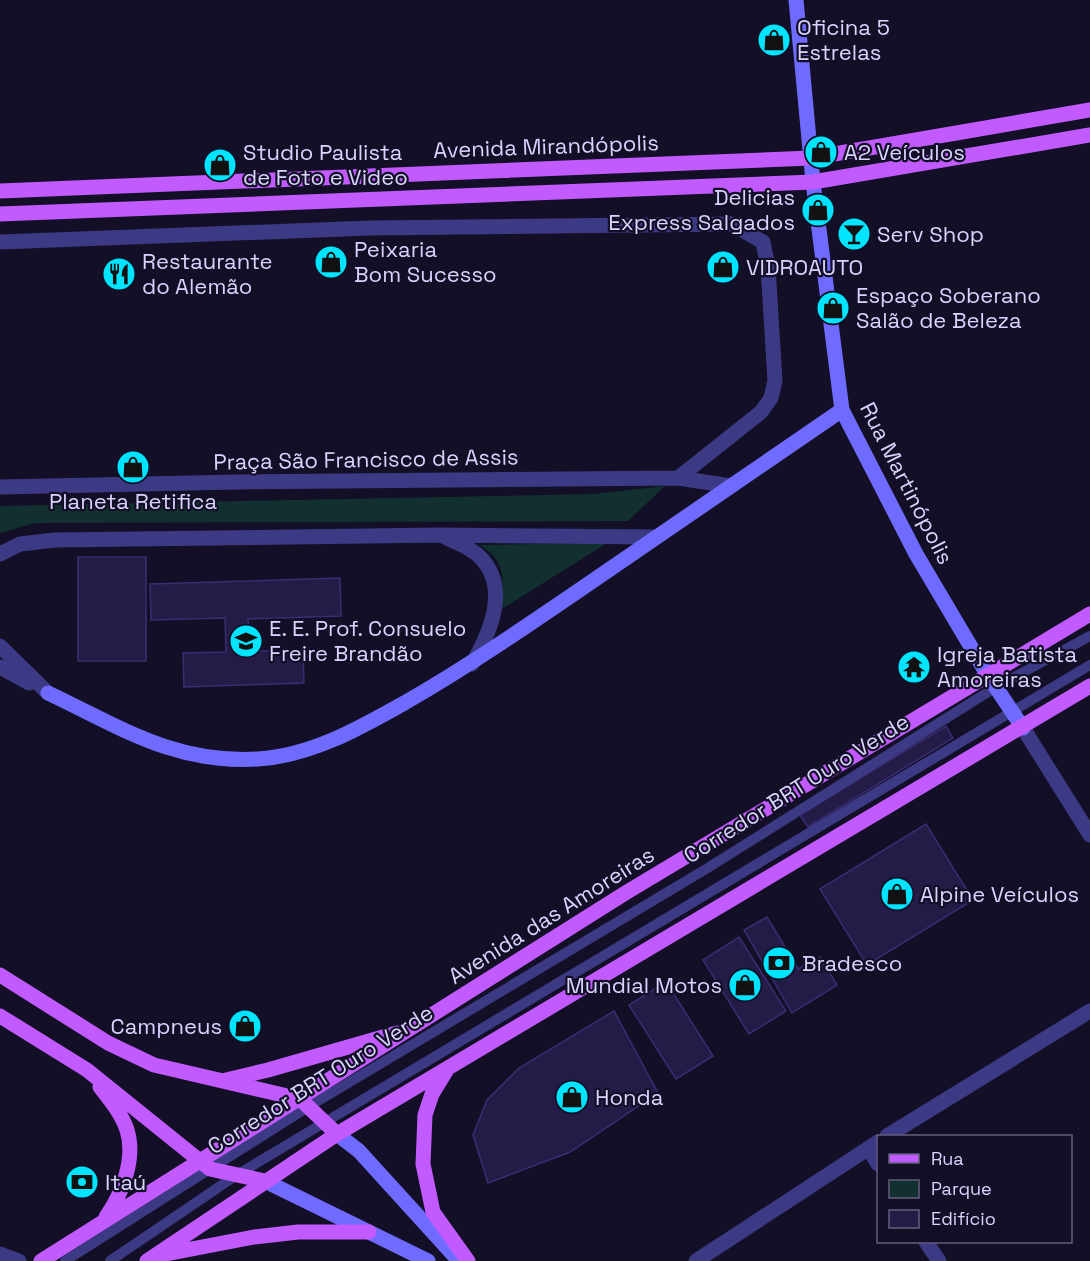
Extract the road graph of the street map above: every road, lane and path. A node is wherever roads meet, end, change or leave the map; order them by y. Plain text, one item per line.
1 (796, 0) edge
2 (1090, 110) edge
3 (1090, 135) edge
4 (811, 158) junction
5 (813, 182) junction
6 (0, 191) edge
7 (0, 214) edge
8 (0, 242) edge
9 (842, 410) junction
10 (678, 478) junction
11 (731, 486) junction
12 (0, 488) edge
13 (440, 535) junction
14 (656, 537) junction
15 (0, 554) edge
16 (1090, 614) edge
17 (1090, 636) edge
18 (0, 646) edge
19 (471, 665) junction
20 (1090, 665) edge
21 (0, 666) edge
22 (987, 674) junction
23 (1090, 686) edge
24 (996, 687) junction
25 (48, 693) junction
26 (1011, 711) junction
27 (1023, 728) junction
28 (1090, 835) edge
29 (0, 975) edge
30 (1090, 1011) edge
31 (0, 1016) edge
32 (414, 1028) junction
33 (447, 1069) junction
34 (87, 1070) junction
35 (224, 1080) junction
36 (304, 1103) junction
37 (332, 1129) junction
38 (890, 1135) edge
39 (874, 1145) edge
40 (205, 1165) junction
41 (235, 1176) junction
42 (265, 1181) junction
43 (102, 1223) junction
44 (369, 1232) junction
45 (927, 1243) edge
46 (0, 1254) edge
47 (151, 1259) edge
48 (19, 1261) edge
49 (41, 1261) edge
50 (65, 1261) edge
51 (110, 1261) edge
52 (428, 1261) edge
53 (459, 1261) edge
54 (468, 1261) edge
55 (696, 1261) edge
56 (939, 1261) edge

1 - 4 street, Rua Martinópolis
2 - 4 main road, Avenida Mirandópolis
3 - 5 main road, Avenida Mirandópolis
4 - 5 street, Rua Martinópolis
4 - 6 main road, Avenida Mirandópolis
5 - 7 main road, Avenida Mirandópolis
5 - 9 street, Rua Martinópolis
8 - 10 street
9 - 11 street
9 - 22 street, Rua Martinópolis
10 - 11 street, Praça São Francisco de Assis
10 - 12 street, Praça São Francisco de Assis
11 - 14 street
13 - 14 street
13 - 15 street
13 - 19 street
14 - 19 street
16 - 22 main road, Avenida das Amoreiras
17 - 24 lane, Corredor BRT Ouro Verde
18 - 25 street
19 - 25 street
20 - 26 lane, Corredor BRT Ouro Verde
21 - 25 street
22 - 24 street, Rua Martinópolis
22 - 32 main road, Avenida das Amoreiras
23 - 27 main road
24 - 26 street, Rua Martinópolis
24 - 36 lane, Corredor BRT Ouro Verde
26 - 27 street, Rua Martinópolis
26 - 37 lane, Corredor BRT Ouro Verde
27 - 28 street, Rua Martinópolis
27 - 33 main road
29 - 35 main road
30 - 38 street
31 - 34 main road
32 - 35 main road
32 - 36 main road, Avenida das Amoreiras
33 - 37 main road
33 - 54 main road
34 - 40 main road
34 - 43 main road
35 - 36 main road
36 - 37 main road
36 - 40 main road, Avenida das Amoreiras
37 - 41 lane, Corredor BRT Ouro Verde
37 - 42 main road
37 - 53 street
39 - 55 street
40 - 41 main road
40 - 43 main road, Avenida das Amoreiras
40 - 50 lane, Corredor BRT Ouro Verde
41 - 42 main road
41 - 51 lane, Corredor BRT Ouro Verde
42 - 44 street
42 - 47 main road
43 - 49 main road, Avenida das Amoreiras
44 - 47 main road
44 - 52 street
45 - 56 street
46 - 48 street

